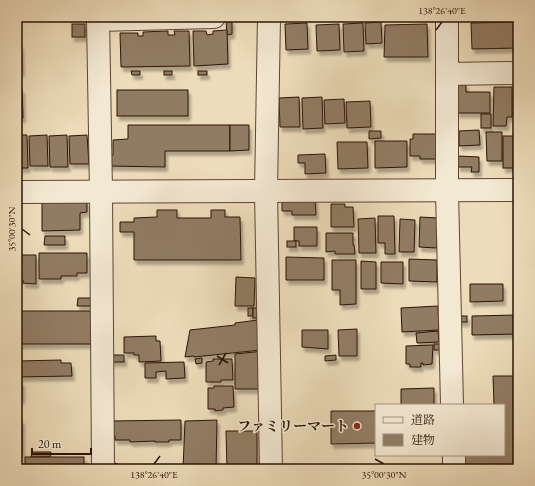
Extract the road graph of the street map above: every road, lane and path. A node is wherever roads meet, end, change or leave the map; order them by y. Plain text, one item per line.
1 (214, 17) edge
2 (269, 17) edge
3 (447, 17) edge
4 (98, 18) edge
5 (518, 73) edge
6 (447, 74) junction
7 (518, 190) edge
8 (266, 191) junction
9 (447, 191) junction
10 (17, 192) edge
11 (101, 192) junction
12 (452, 404) edge
13 (454, 456) edge
14 (103, 469) edge
15 (271, 469) edge
16 (454, 469) edge

1 - 4 street
2 - 8 street
3 - 6 street
4 - 11 street
5 - 6 street
6 - 9 street
7 - 9 street
8 - 9 street
8 - 11 street
8 - 15 street
9 - 12 street
10 - 11 street
11 - 14 street
13 - 16 street

